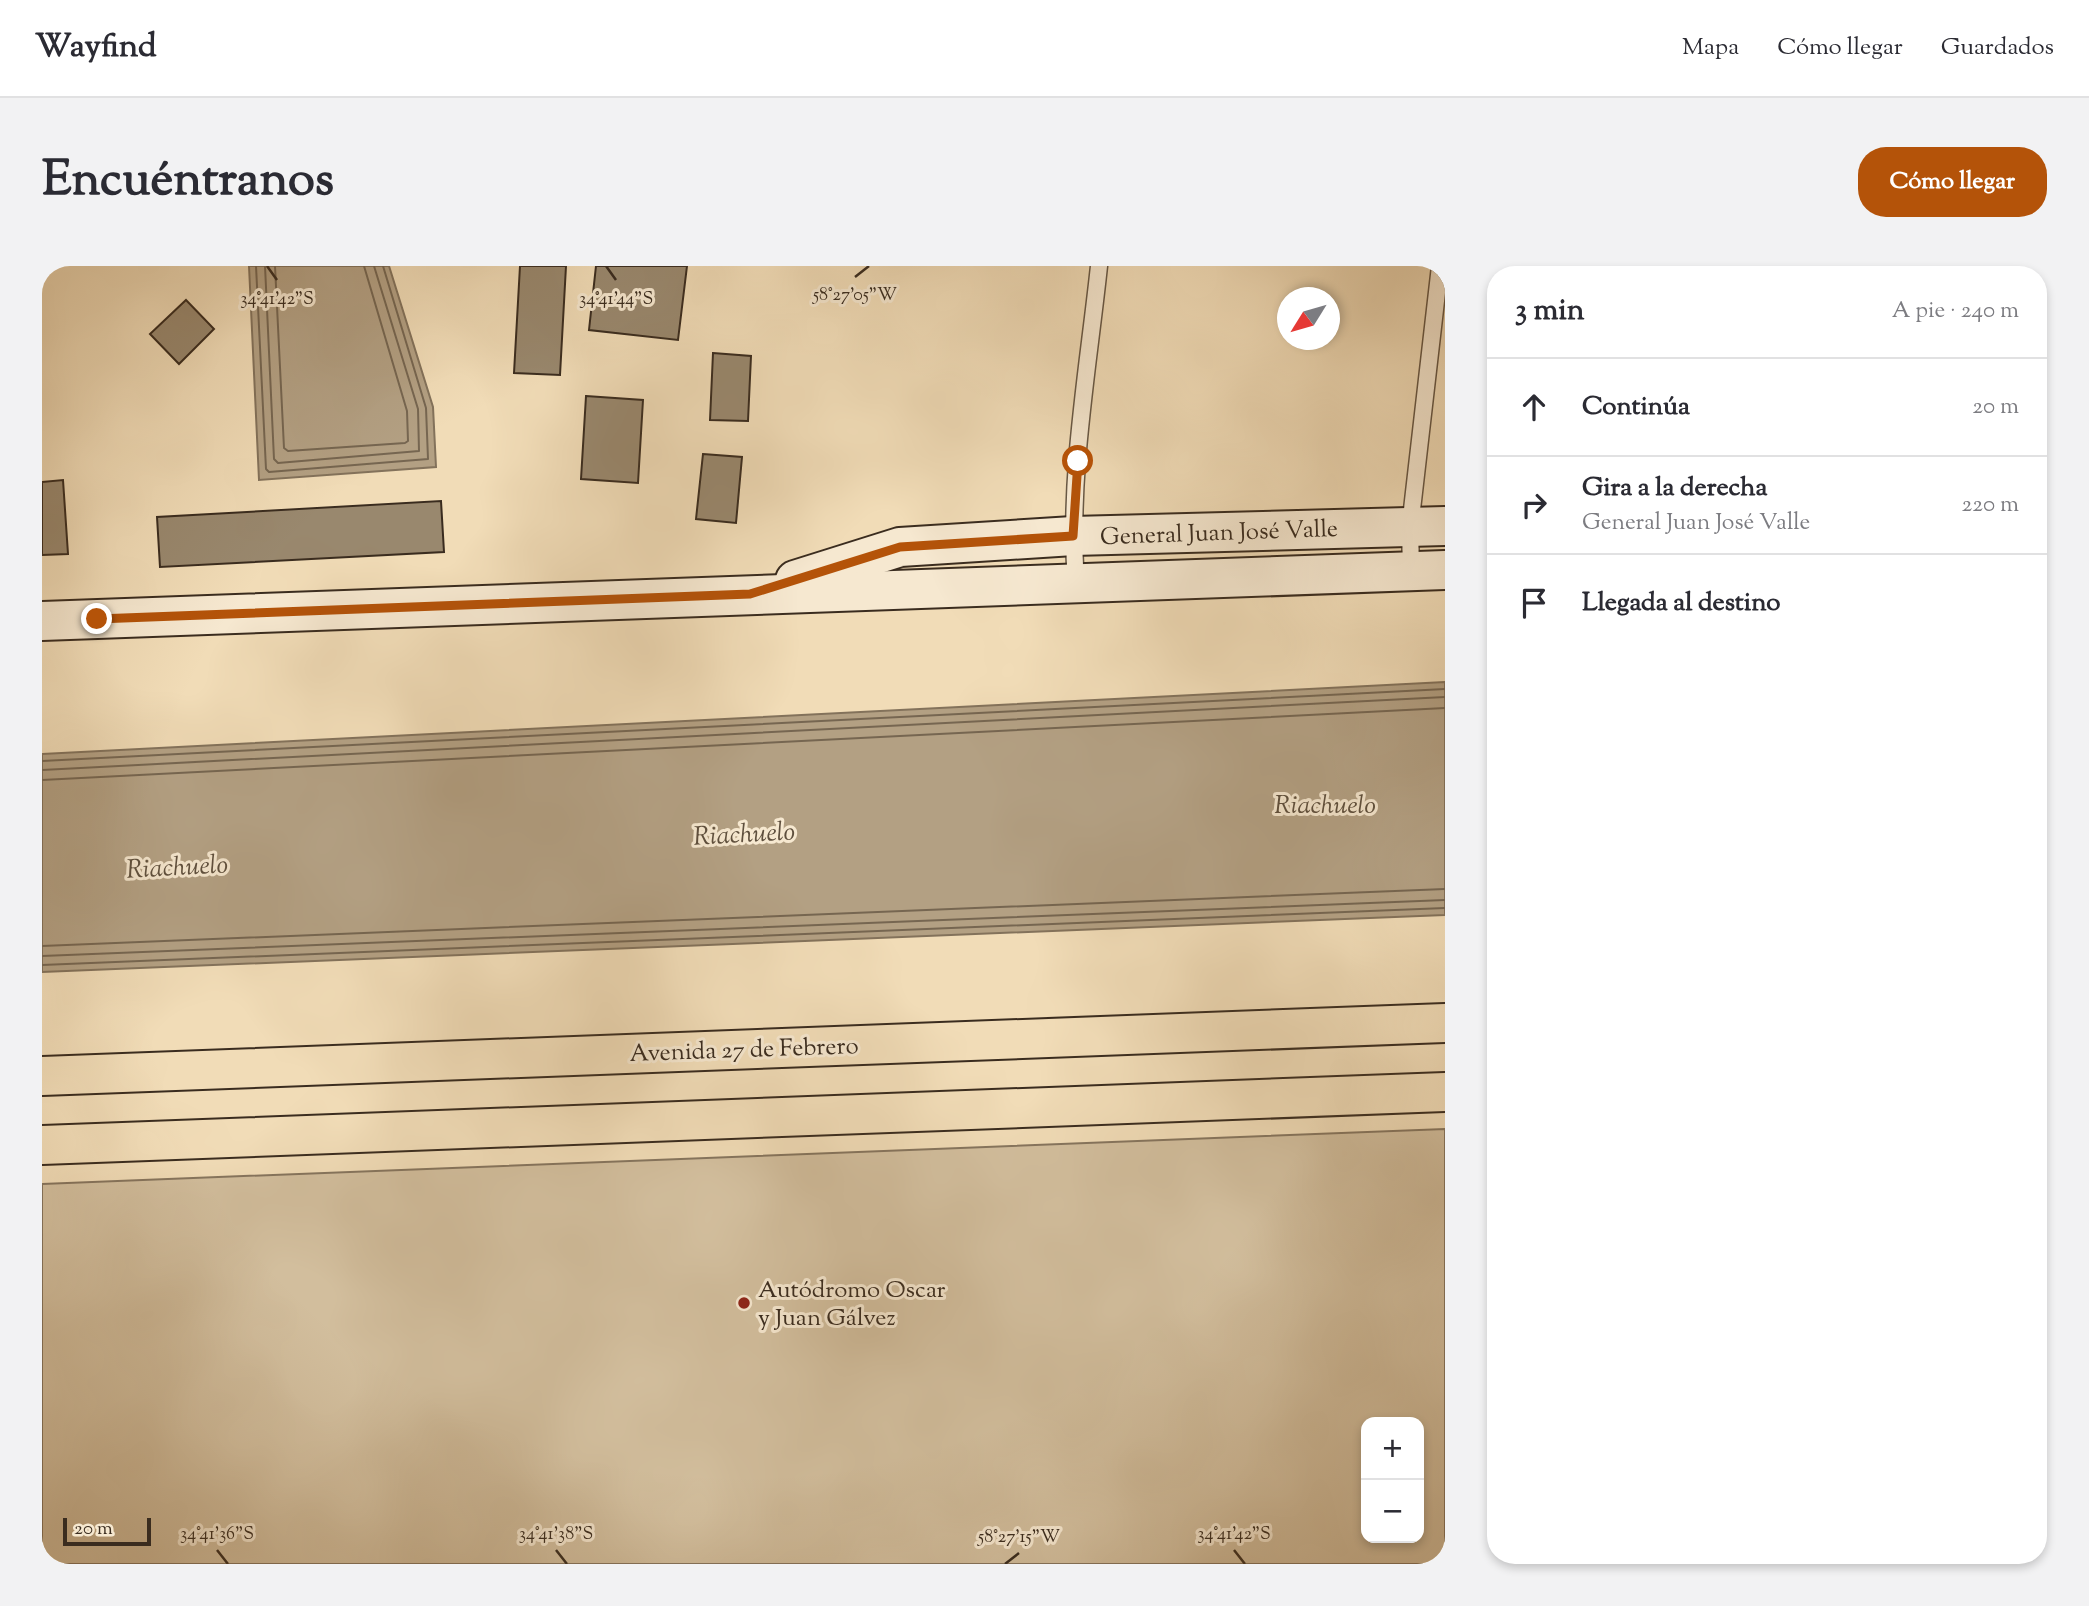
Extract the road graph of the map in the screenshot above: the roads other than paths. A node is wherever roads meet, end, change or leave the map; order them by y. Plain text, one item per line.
1 (1099, 266) edge
2 (1440, 266) edge
3 (1427, 526) edge
4 (1073, 536) junction
5 (1428, 570) edge
6 (1076, 582) junction
7 (750, 594) junction
8 (42, 607) edge
9 (97, 619) junction
10 (42, 621) edge
11 (1445, 1023) edge
12 (42, 1076) edge
13 (1445, 1092) edge
14 (42, 1145) edge

1 - 4 lane
2 - 3 lane
3 - 4 main road, General Juan José Valle
3 - 5 lane
4 - 6 lane
4 - 7 main road, General Juan José Valle
5 - 6 main road, General Juan José Valle
6 - 7 main road, General Juan José Valle
7 - 9 main road, General Juan José Valle
8 - 9 main road, General Juan José Valle
9 - 10 main road, General Juan José Valle
11 - 12 main road, Avenida 27 de Febrero
13 - 14 main road

